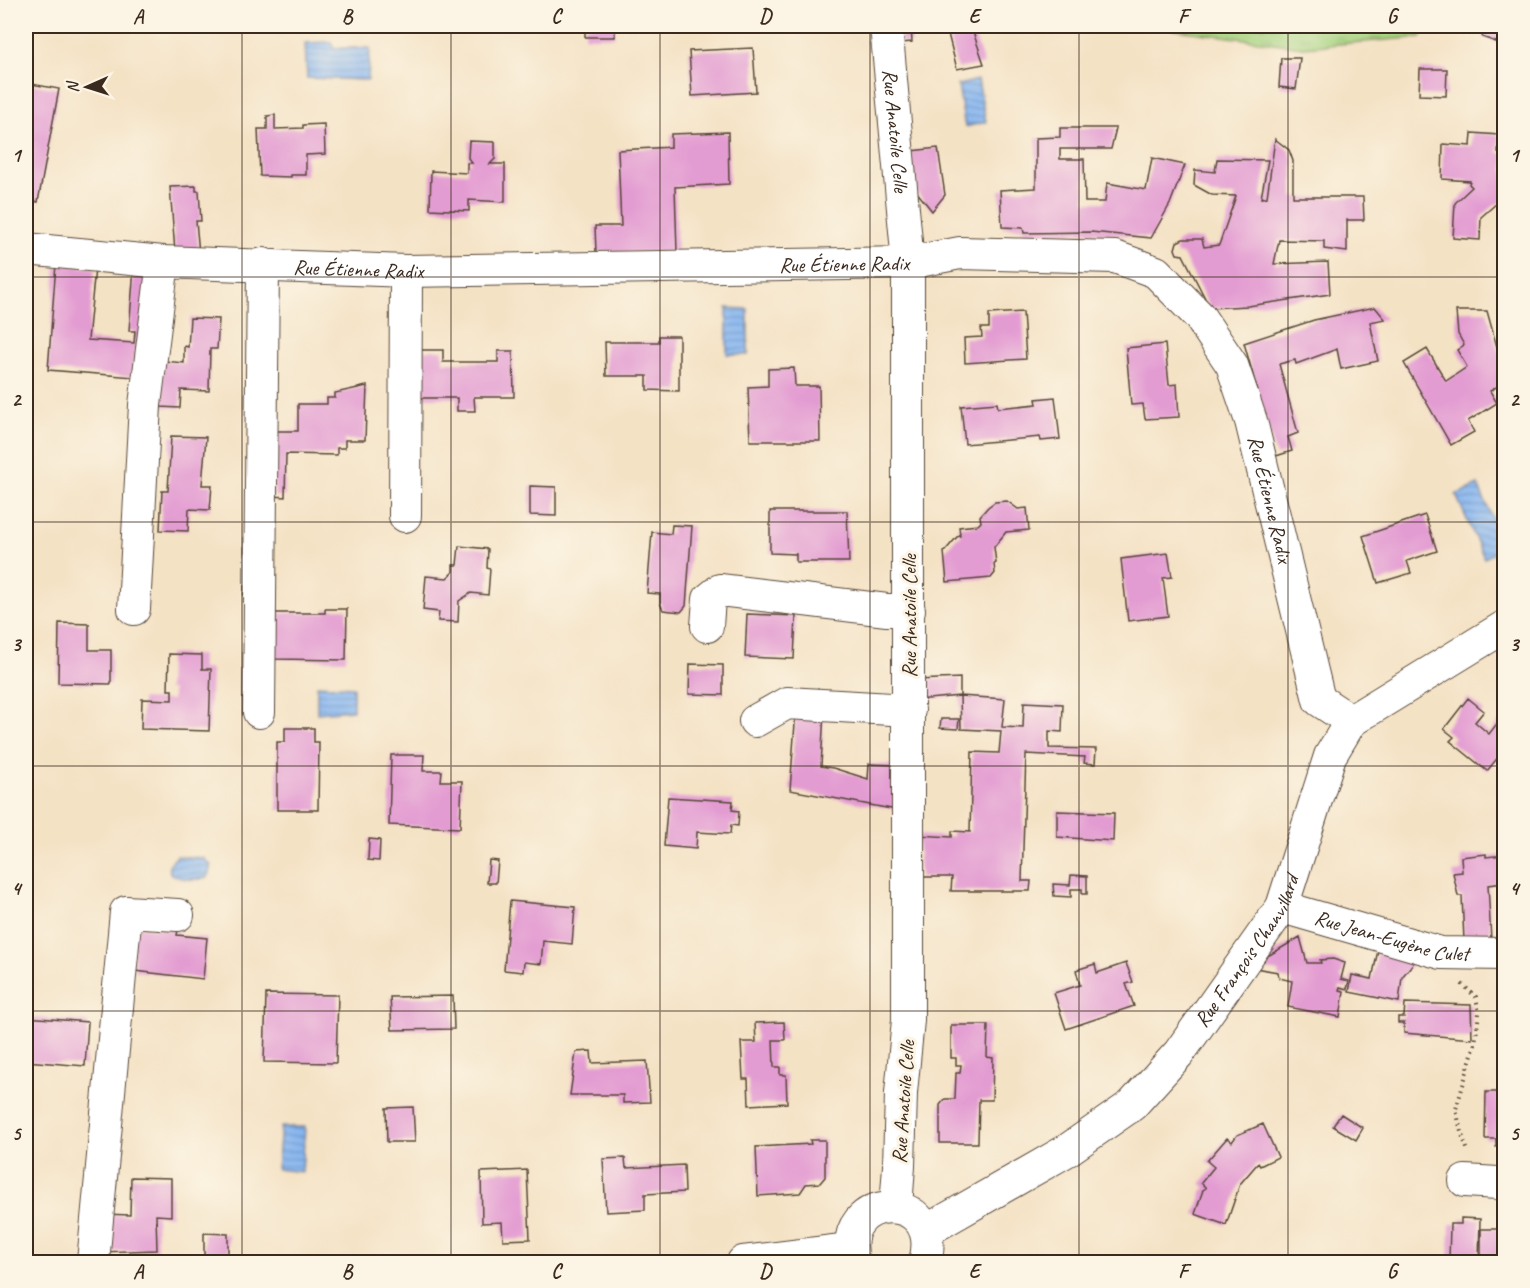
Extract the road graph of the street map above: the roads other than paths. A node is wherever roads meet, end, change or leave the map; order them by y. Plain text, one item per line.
1 (886, 26) edge
2 (26, 249) edge
3 (163, 262) junction
4 (908, 263) junction
5 (263, 264) junction
6 (406, 271) junction
7 (405, 516) dead end
8 (134, 609) dead end
9 (909, 610) junction
10 (707, 626) dead end
11 (1504, 627) edge
12 (909, 710) junction
13 (259, 712) dead end
14 (755, 721) dead end
15 (1351, 721) junction
16 (1282, 906) junction
17 (178, 915) dead end
18 (1504, 954) edge
19 (896, 1207) junction
20 (926, 1231) junction
21 (852, 1256) edge
22 (93, 1263) edge
23 (743, 1263) edge
24 (925, 1263) edge

1 - 4 street, Rue Anatoile Celle
2 - 3 street, Rue Étienne Radix
3 - 5 street, Rue Étienne Radix
3 - 8 street
4 - 6 street, Rue Étienne Radix
4 - 9 street, Rue Anatoile Celle
4 - 15 street, Rue Étienne Radix
5 - 6 street, Rue Étienne Radix
5 - 13 street
6 - 7 street
9 - 10 street
9 - 12 street, Rue Anatoile Celle
11 - 15 street, Rue François Chanvillard
12 - 14 street
12 - 19 street, Rue Anatoile Celle
15 - 16 street, Rue François Chanvillard
16 - 18 street, Rue Jean-Eugène Culet
16 - 20 street, Rue François Chanvillard
17 - 22 street
19 - 20 street
19 - 21 street
20 - 24 street
21 - 23 street

